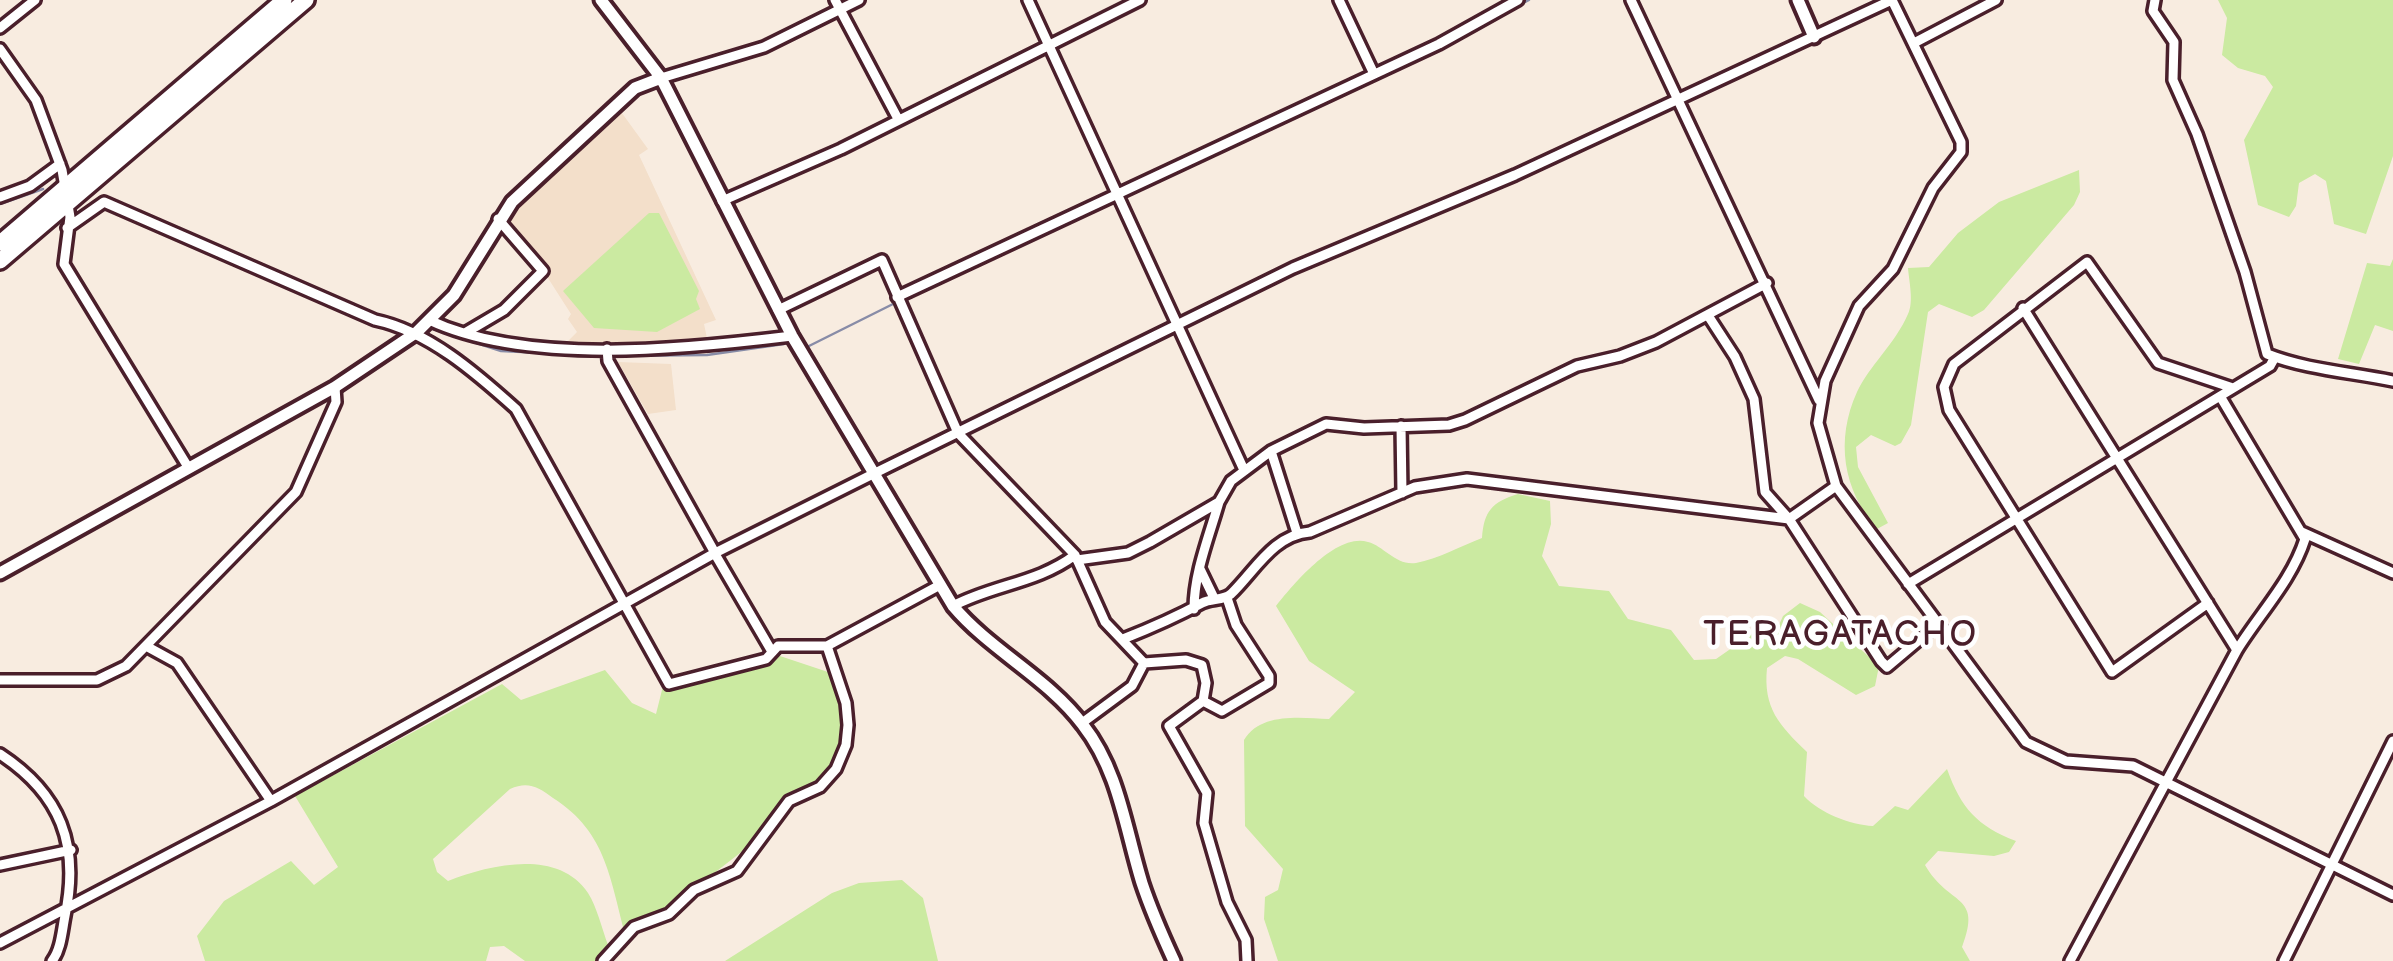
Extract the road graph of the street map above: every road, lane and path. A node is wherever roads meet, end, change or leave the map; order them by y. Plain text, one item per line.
1 (34, 0) edge
2 (284, 0) edge
3 (306, 0) edge
4 (600, 0) edge
5 (860, 0) edge
6 (1028, 0) edge
7 (1140, 0) edge
8 (1339, 0) edge
9 (1518, 0) edge
10 (1631, 0) edge
11 (1798, 0) edge
12 (1892, 0) edge
13 (1996, 0) edge
14 (2155, 0) edge
15 (838, 5) edge
16 (0, 28) edge
17 (1814, 36) junction
18 (1914, 43) junction
19 (1048, 44) junction
20 (0, 49) edge
21 (1374, 74) junction
22 (661, 78) junction
23 (1679, 98) junction
24 (897, 117) junction
25 (60, 164) junction
26 (67, 195) junction
27 (1117, 195) junction
28 (0, 197) edge
29 (722, 202) junction
30 (498, 218) junction
31 (67, 228) junction
32 (0, 243) edge
33 (0, 262) edge
34 (1766, 283) junction
35 (899, 300) junction
36 (2023, 308) junction
37 (778, 310) junction
38 (1709, 317) junction
39 (424, 326) junction
40 (1178, 327) junction
41 (465, 332) junction
42 (792, 336) junction
43 (607, 354) junction
44 (2275, 357) junction
45 (2393, 381) edge
46 (335, 387) junction
47 (2233, 388) junction
48 (2220, 396) junction
49 (1820, 401) junction
50 (1400, 426) junction
51 (958, 433) junction
52 (1271, 451) junction
53 (2119, 456) junction
54 (188, 466) junction
55 (1244, 470) junction
56 (873, 474) junction
57 (1836, 486) junction
58 (1402, 493) junction
59 (1218, 502) junction
60 (2017, 517) junction
61 (1789, 519) junction
62 (2302, 532) junction
63 (1297, 533) junction
64 (715, 554) junction
65 (1076, 557) junction
66 (1200, 569) junction
67 (0, 573) edge
68 (2393, 573) edge
69 (1908, 584) junction
70 (940, 585) junction
71 (1214, 598) junction
72 (1227, 598) junction
73 (626, 603) junction
74 (2208, 603) junction
75 (953, 606) junction
76 (1194, 608) junction
77 (1938, 624) junction
78 (1123, 639) junction
79 (146, 646) junction
80 (827, 646) junction
81 (772, 650) junction
82 (2237, 650) junction
83 (1144, 662) junction
84 (0, 680) edge
85 (1203, 701) junction
86 (1082, 722) junction
87 (2393, 740) edge
88 (0, 754) edge
89 (2167, 782) junction
90 (271, 801) junction
91 (71, 850) junction
92 (2332, 864) junction
93 (0, 865) edge
94 (2393, 894) edge
95 (67, 907) junction
96 (0, 943) edge
97 (52, 961) edge
98 (604, 961) edge
99 (1174, 961) edge
100 (1247, 961) edge
101 (2070, 961) edge
102 (2284, 961) edge

1 - 16 street
2 - 26 highway
3 - 26 highway
4 - 22 street
5 - 15 street
6 - 19 street
7 - 19 street
8 - 21 street
9 - 21 street
10 - 23 street
11 - 17 street
12 - 17 street
12 - 18 street
13 - 18 street
14 - 44 street
15 - 22 street
15 - 24 street
17 - 23 street
18 - 49 street
19 - 24 street
19 - 27 street
20 - 25 street
21 - 27 street
22 - 29 street
22 - 30 street
23 - 34 street
23 - 40 street
24 - 29 street
25 - 26 street
25 - 28 street
26 - 31 street
26 - 32 highway
26 - 33 highway
27 - 35 street
27 - 40 street
29 - 37 street
30 - 39 street
30 - 41 street
31 - 39 street
31 - 54 street
34 - 38 street
34 - 49 street
35 - 37 street
35 - 51 street
36 - 47 street
36 - 53 street
36 - 60 street
37 - 42 street
38 - 50 street
38 - 61 street
39 - 41 street
39 - 46 street
39 - 73 street
40 - 51 street
40 - 55 street
41 - 43 street
42 - 43 street
42 - 56 street
43 - 64 street
44 - 45 street
44 - 47 street
46 - 54 street
46 - 79 street
47 - 48 street
48 - 53 street
48 - 62 street
49 - 57 street
50 - 52 street
50 - 58 street
51 - 56 street
51 - 65 street
52 - 55 street
52 - 63 street
53 - 60 street
53 - 74 street
54 - 67 street
55 - 59 street
56 - 64 street
56 - 70 street
57 - 61 street
57 - 69 street
58 - 61 street
58 - 63 street
59 - 65 street
59 - 66 street
60 - 69 street
60 - 74 street
61 - 77 street
62 - 68 street
62 - 82 street
63 - 72 street
64 - 73 street
64 - 81 street
65 - 75 street
65 - 78 street
66 - 71 street
66 - 76 street
69 - 77 street
70 - 75 street
70 - 80 street
71 - 72 street
71 - 76 street
72 - 85 street
73 - 81 street
73 - 90 street
74 - 82 street
75 - 86 street
76 - 78 street
77 - 89 street
78 - 83 street
79 - 84 street
79 - 90 street
80 - 81 street
80 - 98 street
82 - 89 street
83 - 85 street
83 - 86 street
85 - 100 street
86 - 99 street
87 - 92 street
88 - 91 street
89 - 92 street
89 - 101 street
90 - 95 street
91 - 93 street
91 - 95 street
92 - 94 street
92 - 102 street
95 - 96 street
95 - 97 street

